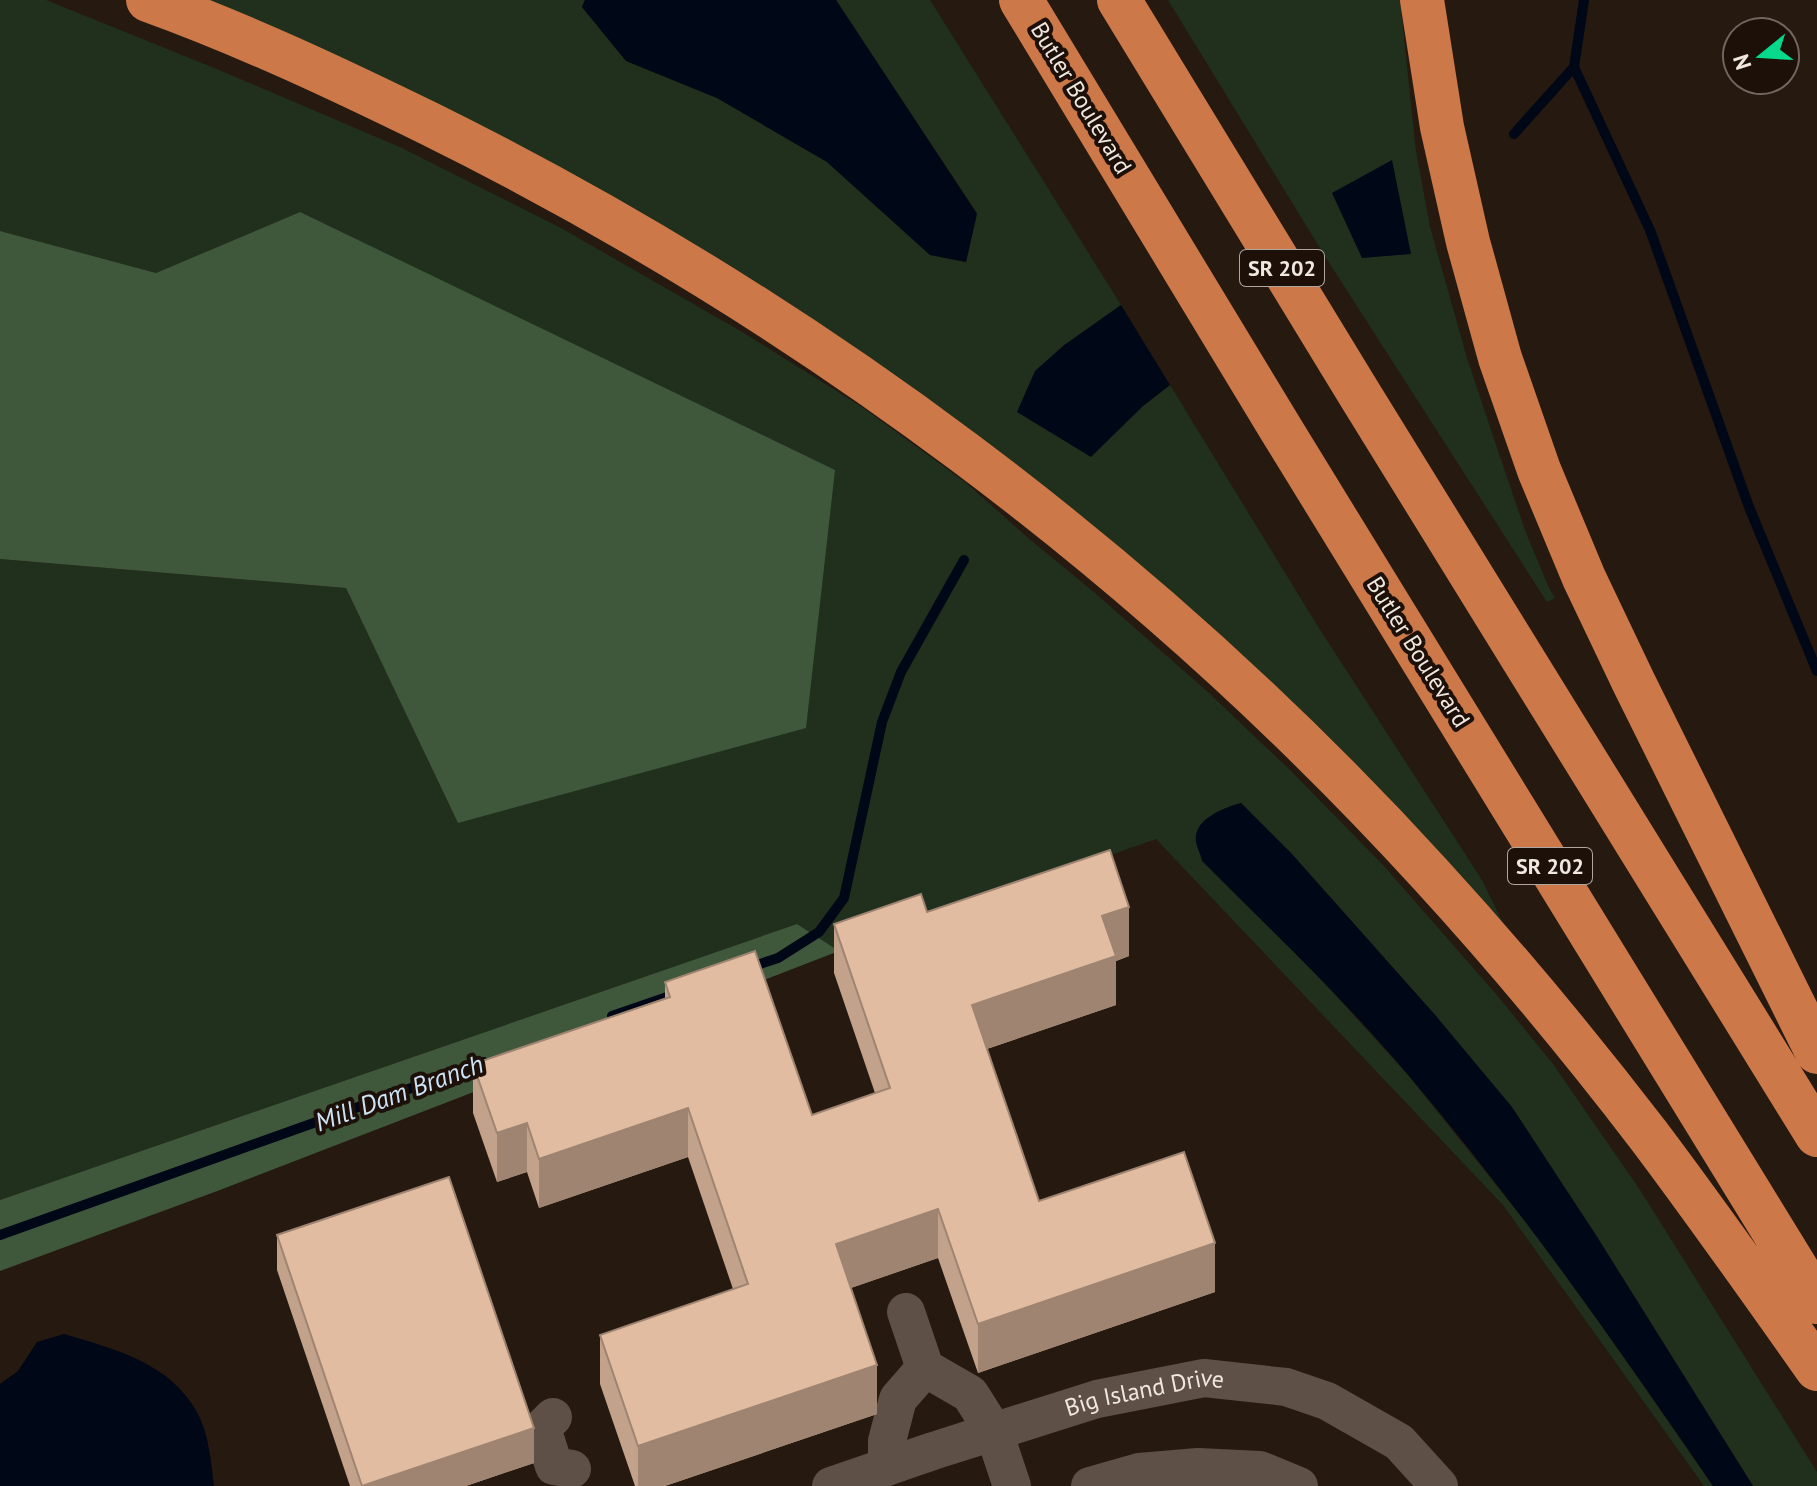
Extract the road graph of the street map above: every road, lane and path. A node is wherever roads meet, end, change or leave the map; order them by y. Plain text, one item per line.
1 (148, 0) edge
2 (1002, 0) edge
3 (1021, 0) edge
4 (1119, 0) edge
5 (1422, 0) edge
6 (1070, 81) junction
7 (1817, 1052) edge
8 (1817, 1135) edge
9 (1817, 1302) edge
10 (906, 1312) dead end
11 (925, 1368) junction
12 (1817, 1369) edge
13 (553, 1417) dead end
14 (994, 1432) junction
15 (887, 1467) junction
16 (572, 1469) dead end
17 (831, 1486) edge
18 (1012, 1486) edge
19 (1090, 1486) edge
20 (1299, 1486) edge
21 (1439, 1486) edge

1 - 12 highway
2 - 6 highway
3 - 6 highway, Butler Boulevard / SR 202
4 - 8 highway, SR 202
5 - 7 highway
6 - 9 highway, Butler Boulevard / SR 202
10 - 11 street
11 - 14 street
11 - 15 street
13 - 16 street
14 - 15 street, Big Island Drive
14 - 18 street
14 - 21 street, Big Island Drive
15 - 17 street, Big Island Drive
19 - 20 street

